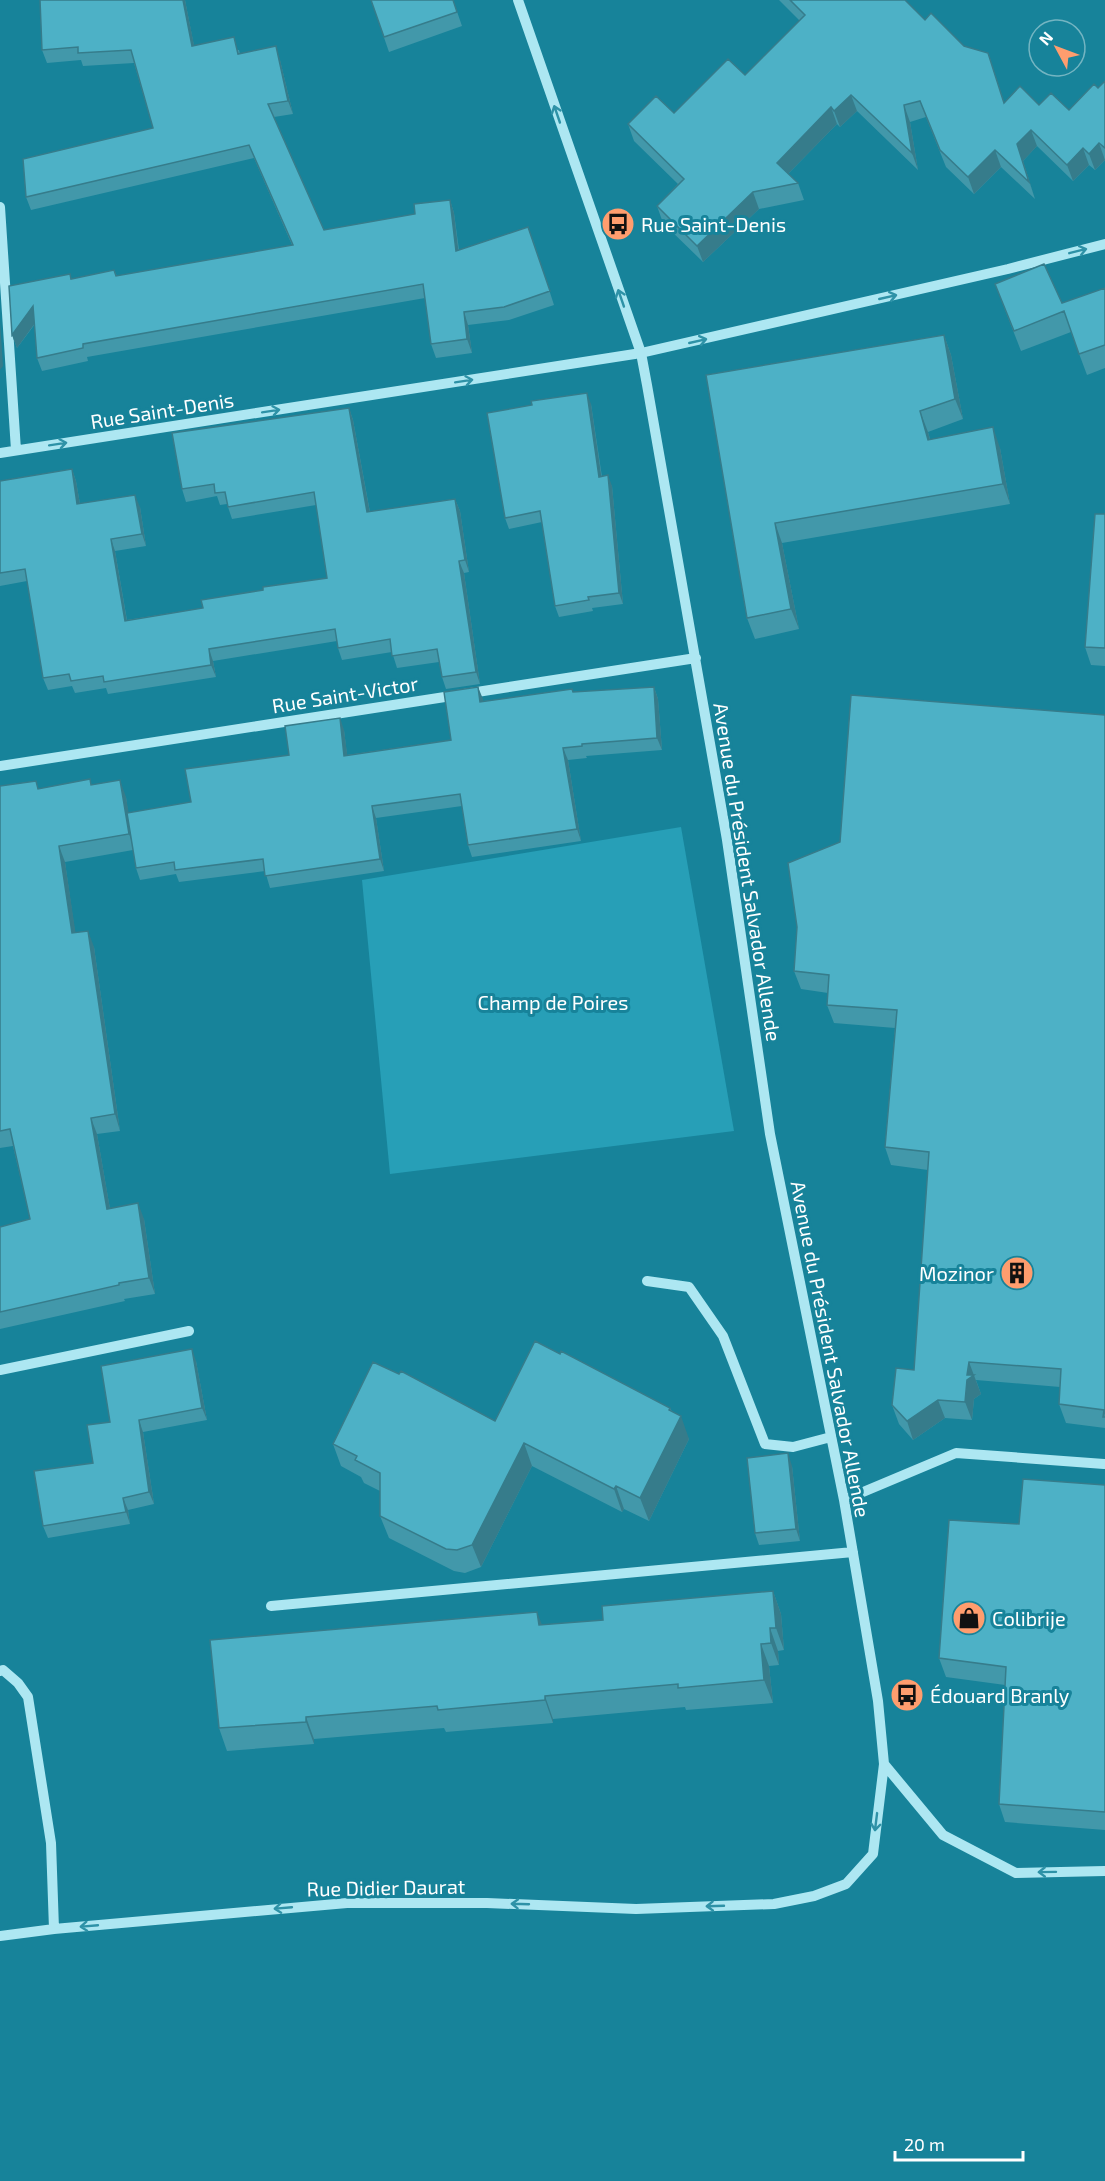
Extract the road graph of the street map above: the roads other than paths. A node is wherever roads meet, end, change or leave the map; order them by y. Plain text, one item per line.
1 (518, 0) edge
2 (0, 207) edge
3 (1105, 244) edge
4 (641, 353) junction
5 (16, 450) junction
6 (0, 453) edge
7 (696, 658) junction
8 (0, 766) edge
9 (647, 1281) dead end
10 (189, 1331) dead end
11 (0, 1370) edge
12 (831, 1437) junction
13 (1104, 1464) edge
14 (844, 1500) junction
15 (853, 1552) junction
16 (271, 1606) dead end
17 (0, 1671) edge
18 (884, 1764) junction
19 (1105, 1871) edge
20 (774, 1904) joint
21 (54, 1929) junction
22 (0, 1936) edge

4 -> 1 street, Avenue du Président Salvador Allende
2 - 5 street
4 -> 3 street, Rue Saint-Denis
5 -> 4 street, Rue Saint-Denis
4 - 7 street, Avenue du Président Salvador Allende
5 - 6 street, Rue Saint-Denis
7 - 8 street, Rue Saint-Victor
7 - 12 street, Avenue du Président Salvador Allende
9 - 12 street
10 - 11 street
12 - 14 street, Avenue du Président Salvador Allende
13 - 14 street
14 - 15 street, Avenue du Président Salvador Allende
15 - 16 street
15 - 18 street, Avenue du Président Salvador Allende
17 - 21 street
19 -> 18 street
18 -> 20 street, Avenue du Président Salvador Allende
20 -> 21 street, Rue Didier Daurat
21 - 22 street, Rue Didier Daurat

